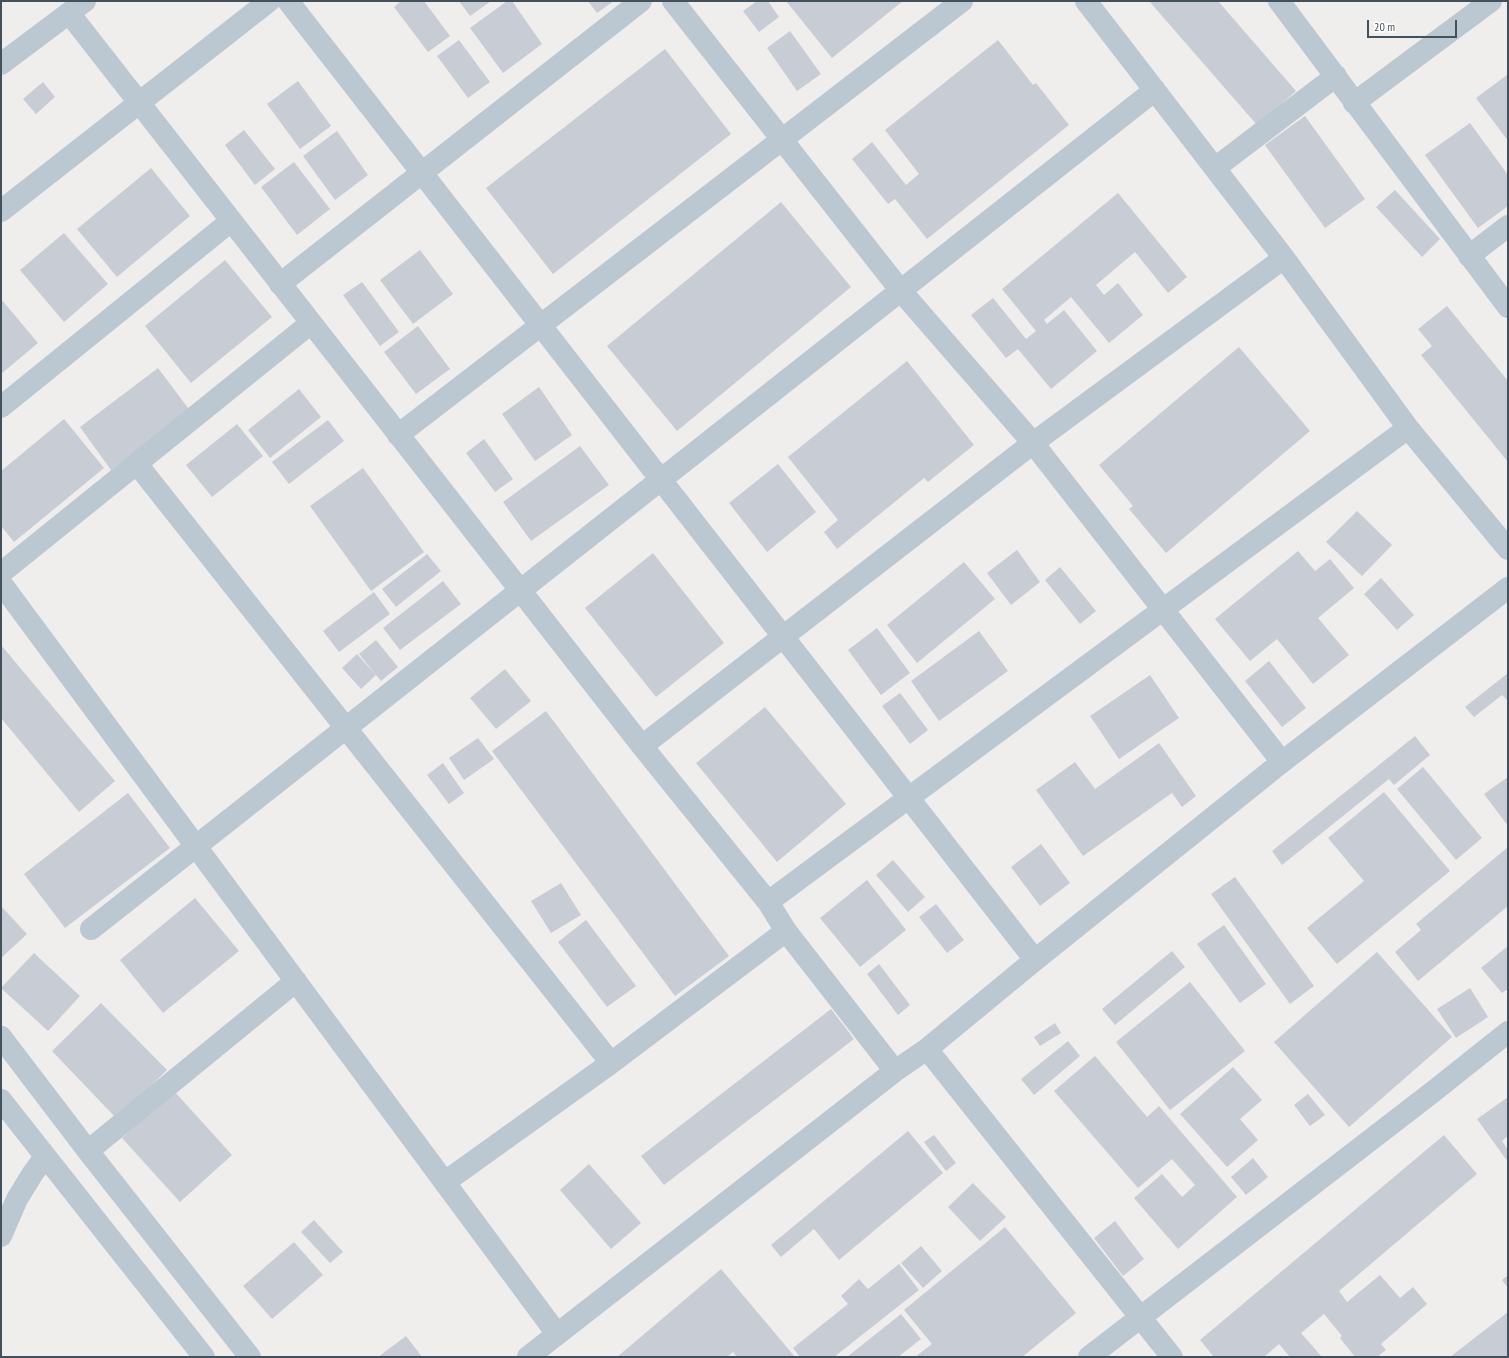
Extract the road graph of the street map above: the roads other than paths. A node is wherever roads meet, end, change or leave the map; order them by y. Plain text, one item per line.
1 (270, 1) edge
2 (288, 1) edge
3 (641, 1) edge
4 (673, 1) edge
5 (962, 1) edge
6 (1086, 1) edge
7 (1279, 1) edge
8 (1491, 1) edge
9 (77, 7) edge
10 (1, 64) edge
11 (1336, 76) junction
12 (1155, 90) junction
13 (139, 103) junction
14 (1354, 103) junction
15 (782, 140) junction
16 (1215, 168) junction
17 (422, 172) junction
18 (1, 211) edge
19 (231, 221) junction
20 (1508, 226) edge
21 (1469, 256) junction
22 (1284, 258) junction
23 (280, 284) junction
24 (900, 291) junction
25 (1508, 307) edge
26 (311, 323) junction
27 (541, 325) junction
28 (1, 407) edge
29 (1408, 428) junction
30 (398, 435) junction
31 (1033, 444) junction
32 (137, 464) junction
33 (661, 479) junction
34 (1508, 549) edge
35 (1, 573) edge
36 (1, 583) edge
37 (1508, 588) edge
38 (520, 591) junction
39 (1162, 610) junction
40 (783, 636) junction
41 (346, 728) junction
42 (642, 746) junction
43 (1282, 762) junction
44 (909, 798) junction
45 (197, 847) junction
46 (768, 902) junction
47 (91, 929) dead end
48 (786, 931) junction
49 (1034, 960) junction
50 (296, 981) junction
51 (1508, 1032) edge
52 (1, 1037) edge
53 (927, 1049) junction
54 (611, 1063) junction
55 (896, 1071) junction
56 (1, 1100) edge
57 (88, 1151) junction
58 (46, 1157) junction
59 (445, 1182) junction
60 (1, 1236) edge
61 (1140, 1317) junction
62 (557, 1334) junction
63 (204, 1357) edge
64 (250, 1357) edge
65 (528, 1357) edge
66 (1089, 1357) edge
67 (1172, 1357) edge

1 - 13 street
2 - 17 street
3 - 17 street
4 - 15 street
5 - 15 street
6 - 12 street
7 - 11 street
8 - 14 street
9 - 10 street
9 - 13 street
11 - 14 street
11 - 16 street
12 - 16 street
12 - 24 street
13 - 18 street
13 - 19 street
14 - 21 street
15 - 24 street
15 - 27 street
16 - 22 street
17 - 23 street
17 - 27 street
19 - 23 street
19 - 28 street
20 - 21 street
21 - 25 street
22 - 29 street
22 - 31 street
23 - 26 street
24 - 31 street
24 - 33 street
26 - 30 street
26 - 32 street
27 - 30 street
27 - 33 street
29 - 34 street
29 - 39 street
30 - 38 street
31 - 39 street
31 - 40 street
32 - 35 street
32 - 41 street
33 - 38 street
33 - 40 street
36 - 45 street
37 - 43 street
38 - 41 street
38 - 42 street
39 - 43 street
39 - 44 street
40 - 42 street
40 - 44 street
41 - 45 street
41 - 54 street
42 - 46 street
43 - 49 street
44 - 46 street
44 - 49 street
45 - 47 street
45 - 50 street
46 - 48 street
48 - 54 street
48 - 55 street
49 - 53 street
50 - 57 street
50 - 59 street
51 - 61 street
52 - 57 street
53 - 55 street
53 - 61 street
54 - 59 street
55 - 62 street
56 - 58 street
57 - 64 street
58 - 60 street
58 - 63 street
59 - 62 street
61 - 66 street
61 - 67 street
62 - 65 street

